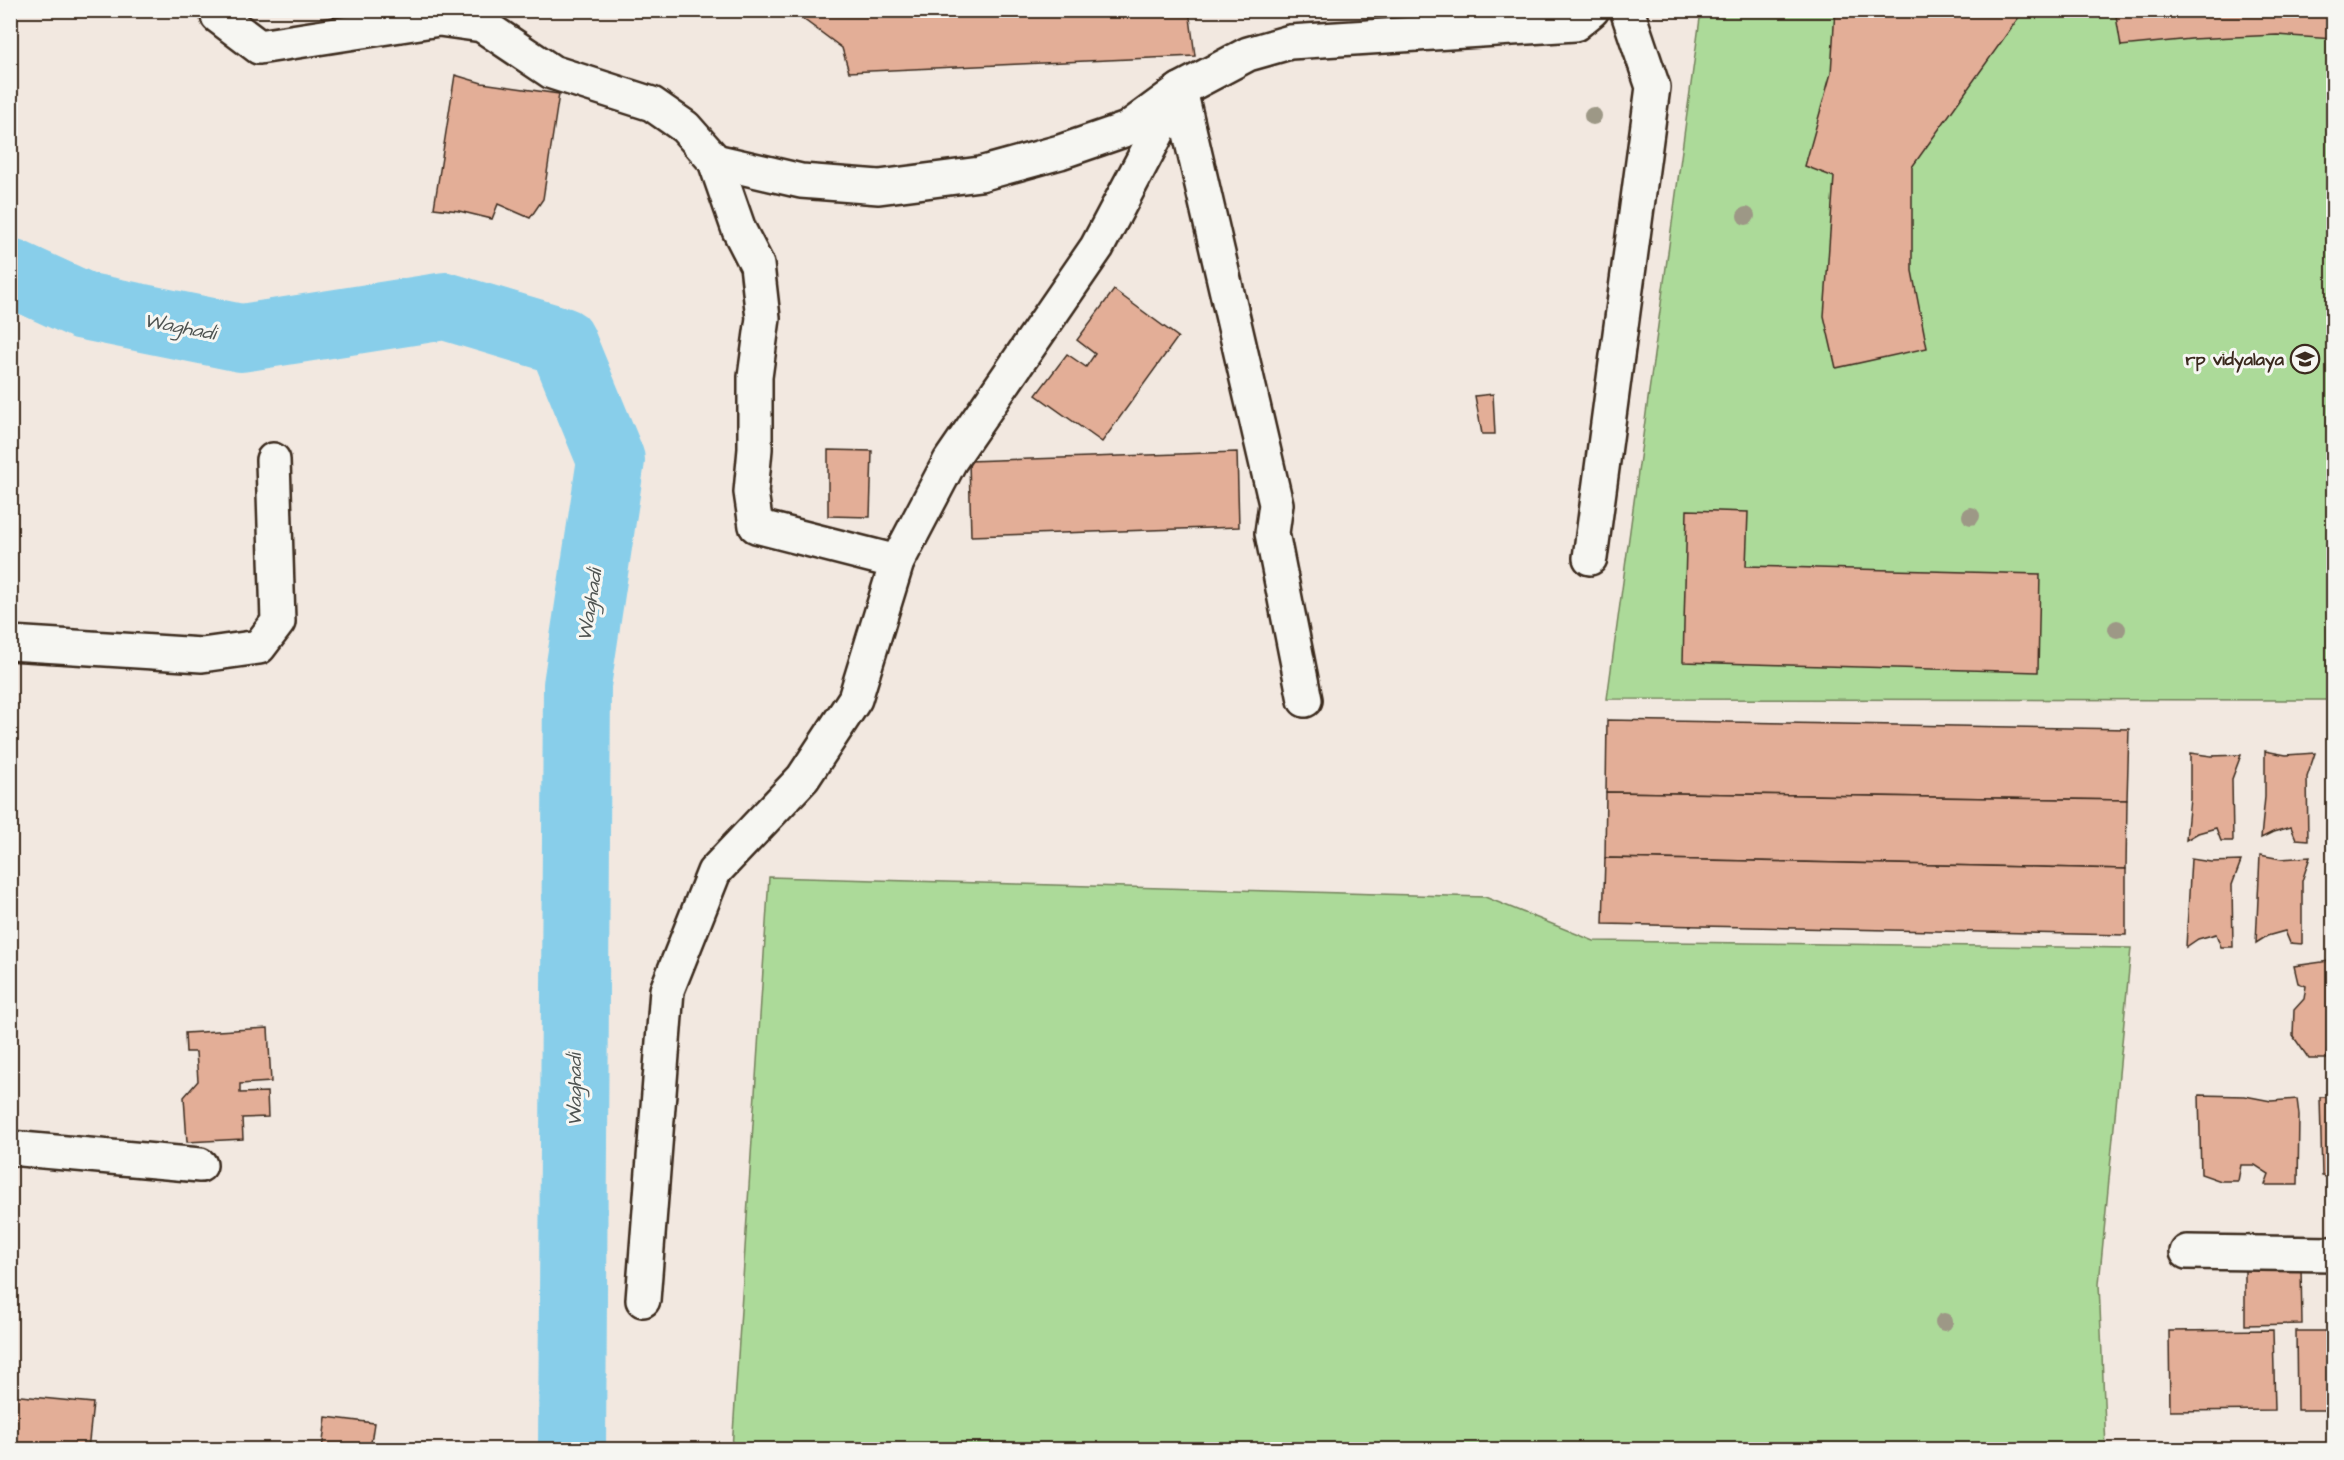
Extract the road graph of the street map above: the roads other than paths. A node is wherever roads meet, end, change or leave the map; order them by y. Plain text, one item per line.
1 (217, 10) edge
2 (1592, 10) edge
3 (1627, 10) edge
4 (1180, 90) junction
5 (715, 161) junction
6 (273, 460) dead end
7 (1590, 558) dead end
8 (897, 562) junction
9 (10, 643) edge
10 (1305, 700) dead end
11 (10, 1148) edge
12 (200, 1165) dead end
13 (2187, 1252) dead end
14 (2334, 1254) edge
15 (643, 1300) dead end

1 - 5 street
2 - 4 street
3 - 7 street
4 - 5 street
4 - 8 street
4 - 10 street
5 - 8 street
6 - 9 street
8 - 15 street
11 - 12 street
13 - 14 street

